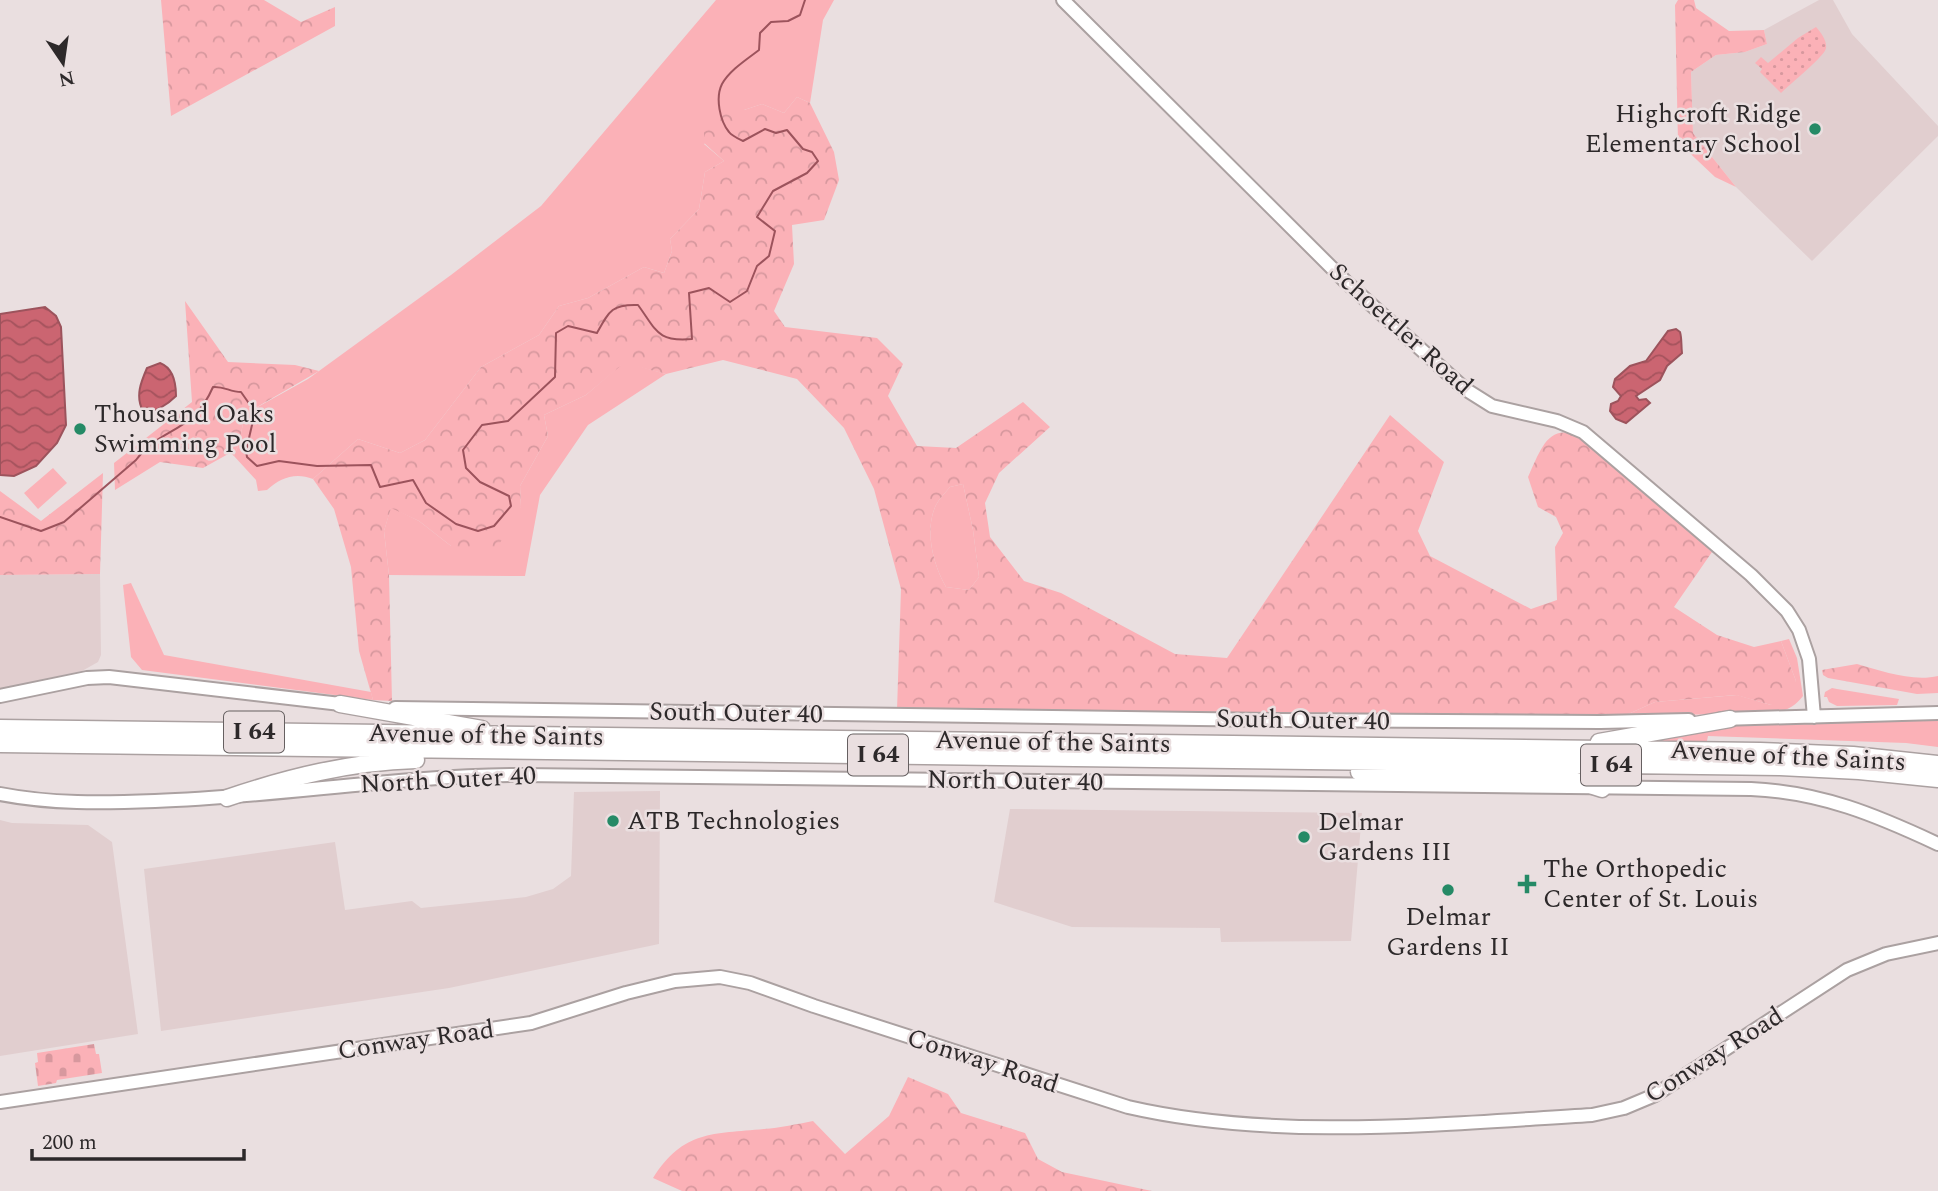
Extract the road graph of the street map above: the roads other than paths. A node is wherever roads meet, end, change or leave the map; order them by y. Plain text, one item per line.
1 (1063, 0) edge
2 (0, 696) edge
3 (340, 704) junction
4 (1938, 713) edge
5 (1814, 717) junction
6 (1730, 719) junction
7 (0, 728) edge
8 (509, 735) junction
9 (0, 744) edge
10 (1566, 748) junction
11 (472, 752) junction
12 (1284, 761) junction
13 (1938, 764) edge
14 (1938, 779) edge
15 (1602, 789) junction
16 (0, 794) edge
17 (227, 798) junction
18 (1938, 845) edge
19 (1938, 943) edge
20 (0, 1102) edge

1 - 5 street, Schoettler Road
2 - 3 street, South Outer 40
3 - 6 street, South Outer 40
3 - 8 highway
4 - 5 street, South Outer 40
5 - 6 street, South Outer 40
6 - 10 highway
7 - 8 highway, Avenue of the Saints / I 64
8 - 10 highway, Avenue of the Saints / I 64
9 - 11 highway, Avenue of the Saints / I 64
10 - 13 highway, Avenue of the Saints / I 64
11 - 12 highway, Avenue of the Saints / I 64
11 - 17 highway
12 - 14 highway, Avenue of the Saints / I 64
12 - 15 highway
15 - 17 street, North Outer 40
15 - 18 street, North Outer 40
16 - 17 street, North Outer 40
19 - 20 street, Conway Road

